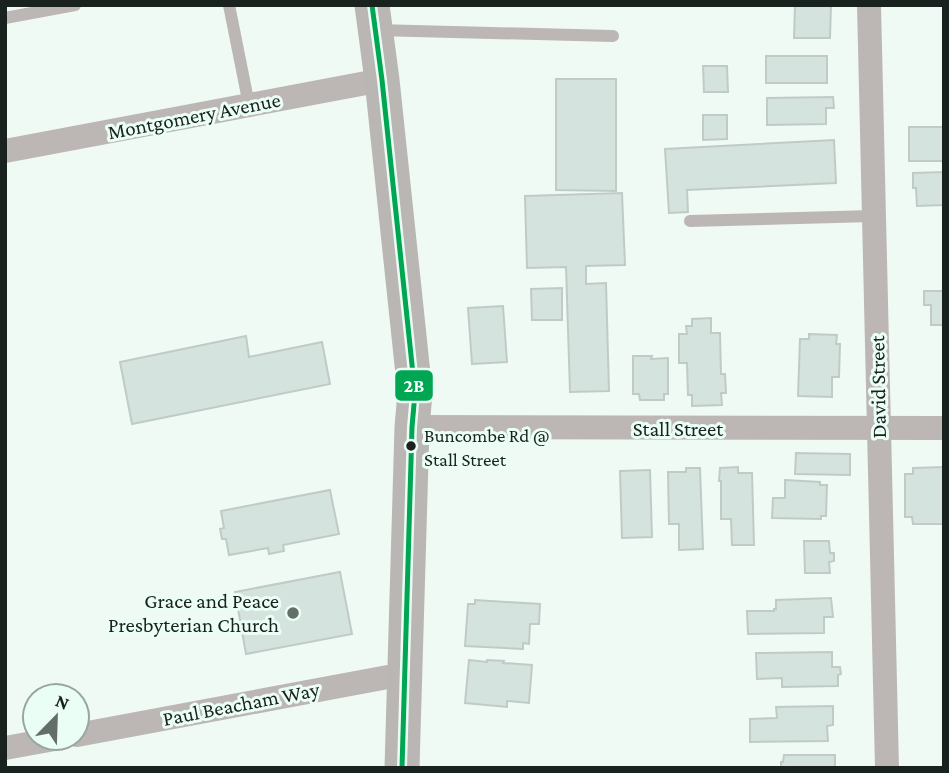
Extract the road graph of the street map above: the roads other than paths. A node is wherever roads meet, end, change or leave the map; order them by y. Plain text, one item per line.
1 (75, 5) edge
2 (229, 5) edge
3 (869, 5) edge
4 (374, 17) edge
5 (5, 18) edge
6 (613, 36) dead end
7 (382, 80) junction
8 (249, 105) junction
9 (5, 150) edge
10 (873, 216) junction
11 (690, 221) dead end
12 (412, 427) junction
13 (944, 428) edge
14 (879, 429) junction
15 (404, 674) junction
16 (91, 732) edge
17 (402, 768) edge
18 (887, 768) edge

1 - 5 lane
2 - 8 lane
3 - 10 street, David Street
4 - 6 lane
4 - 7 street
7 - 8 street, Montgomery Avenue
7 - 12 street
8 - 9 street, Montgomery Avenue
10 - 11 lane
10 - 14 street, David Street
12 - 14 street, Stall Street
12 - 15 street
13 - 14 street, Stall Street
14 - 18 street, David Street
15 - 16 street, Paul Beacham Way
15 - 17 street

